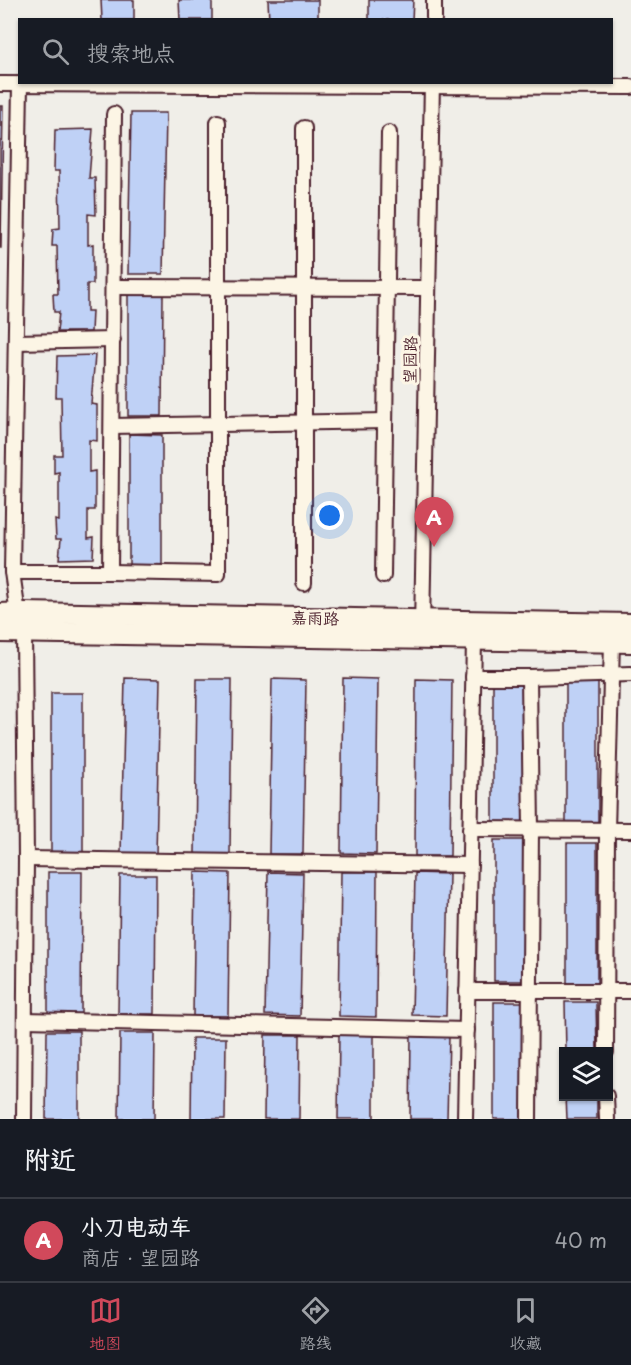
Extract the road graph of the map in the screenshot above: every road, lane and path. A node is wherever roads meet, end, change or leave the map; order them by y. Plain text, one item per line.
1 (434, 0) edge
2 (434, 18) edge
3 (0, 84) edge
4 (20, 84) junction
5 (432, 84) edge
6 (631, 87) edge
7 (114, 114) dead end
8 (218, 122) dead end
9 (304, 128) dead end
10 (389, 133) dead end
11 (113, 288) junction
12 (218, 288) junction
13 (305, 288) junction
14 (387, 288) junction
15 (428, 288) junction
16 (113, 340) junction
17 (16, 342) junction
18 (385, 421) junction
19 (304, 423) junction
20 (218, 424) junction
21 (112, 426) junction
22 (12, 572) junction
23 (110, 572) junction
24 (383, 576) dead end
25 (304, 583) dead end
26 (14, 620) edge
27 (631, 624) edge
28 (422, 630) junction
29 (0, 632) edge
30 (474, 640) junction
31 (621, 642) edge
32 (631, 674) edge
33 (611, 675) junction
34 (473, 677) junction
35 (529, 677) junction
36 (470, 829) junction
37 (531, 830) junction
38 (607, 830) junction
39 (631, 830) edge
40 (26, 859) junction
41 (470, 865) junction
42 (467, 991) junction
43 (531, 991) junction
44 (605, 991) junction
45 (631, 991) edge
46 (25, 1020) junction
47 (467, 1030) junction
48 (606, 1047) edge
49 (606, 1101) edge
50 (24, 1119) edge
51 (465, 1119) edge
52 (529, 1119) edge
53 (607, 1119) edge

1 - 2 street
3 - 4 street
4 - 5 street
4 - 17 street
5 - 6 street
5 - 15 street, 望园路
7 - 11 street
8 - 12 street
9 - 13 street
10 - 14 street
11 - 12 street
11 - 16 street
12 - 13 street
12 - 20 street
13 - 14 street
13 - 19 street
14 - 15 street
14 - 18 street
15 - 28 street, 望园路
16 - 17 street
16 - 21 street
17 - 22 street
18 - 19 street
18 - 24 street
19 - 20 street
19 - 25 street
20 - 21 street
20 - 23 street
21 - 23 street
22 - 23 street
22 - 26 street
26 - 28 main road, 嘉雨路
26 - 29 main road, 嘉雨路
26 - 40 street
27 - 28 main road, 嘉雨路
28 - 30 main road, 嘉雨路
30 - 31 main road, 嘉雨路
30 - 34 street
31 - 33 street
32 - 33 street
33 - 35 street
33 - 38 street
34 - 35 street
34 - 36 street
35 - 37 street
36 - 37 street
36 - 41 street
37 - 38 street
37 - 43 street
38 - 39 street
38 - 44 street
40 - 41 street
40 - 46 street
41 - 42 street
42 - 43 street
42 - 47 street
43 - 44 street
43 - 52 street
44 - 45 street
44 - 48 street
46 - 47 street
46 - 50 street
47 - 51 street
49 - 53 street

